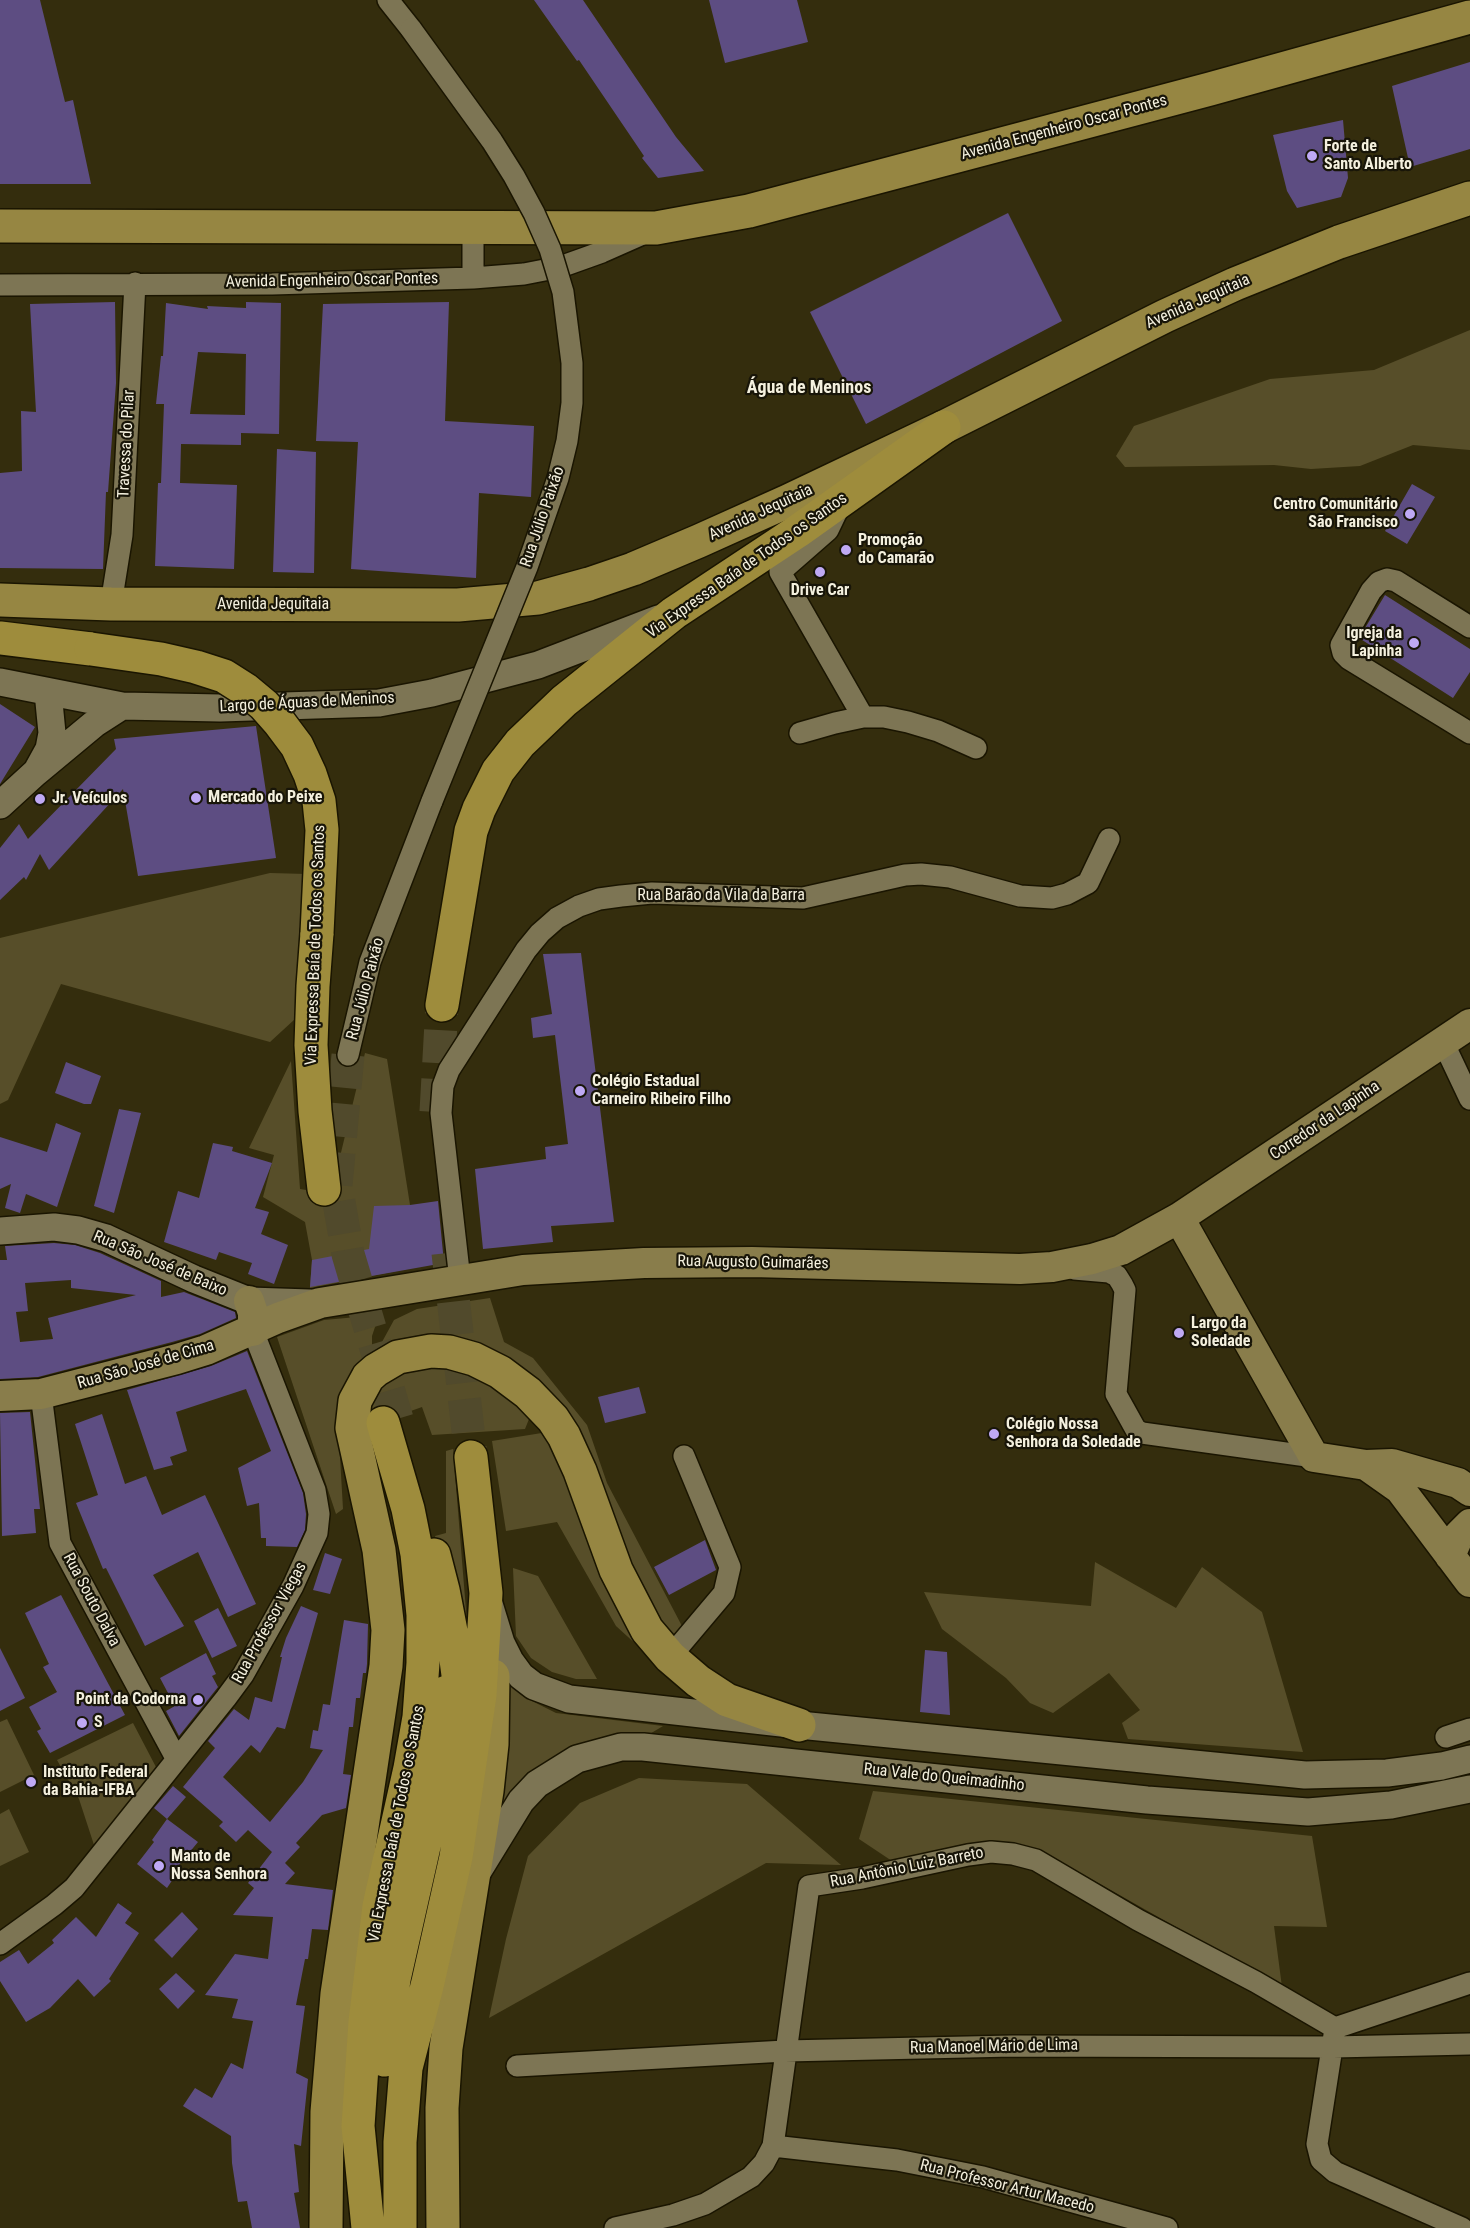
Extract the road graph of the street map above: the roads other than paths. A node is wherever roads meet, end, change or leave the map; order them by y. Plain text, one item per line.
1 (388, 0) edge
2 (1470, 17) edge
3 (1470, 198) edge
4 (0, 226) edge
5 (473, 228) junction
6 (656, 228) junction
7 (473, 278) junction
8 (135, 283) junction
9 (0, 285) edge
10 (944, 427) junction
11 (844, 498) junction
12 (0, 600) edge
13 (111, 604) junction
14 (674, 613) junction
15 (1470, 627) edge
16 (0, 638) edge
17 (0, 682) edge
18 (48, 692) junction
19 (122, 706) junction
20 (863, 717) junction
21 (800, 733) dead end
22 (1470, 733) edge
23 (976, 748) dead end
24 (35, 773) junction
25 (0, 805) edge
26 (1109, 839) dead end
27 (442, 1005) tunnel mouth
28 (1470, 1024) edge
29 (1443, 1042) junction
30 (348, 1055) tunnel mouth
31 (1470, 1099) edge
32 (324, 1189) dead end
33 (1179, 1218) junction
34 (0, 1231) edge
35 (1053, 1267) junction
36 (460, 1280) junction
37 (249, 1301) junction
38 (320, 1303) junction
39 (253, 1331) junction
40 (41, 1394) junction
41 (0, 1396) edge
42 (684, 1456) dead end
43 (471, 1457) tunnel mouth
44 (1314, 1457) junction
45 (1366, 1465) junction
46 (1470, 1491) edge
47 (1470, 1524) edge
48 (1450, 1556) junction
49 (1470, 1582) edge
50 (486, 1593) junction
51 (447, 1615) junction
52 (670, 1657) junction
53 (681, 1712) junction
54 (799, 1725) junction
55 (1470, 1729) edge
56 (1446, 1737) dead end
57 (643, 1747) junction
58 (176, 1758) junction
59 (1470, 1759) edge
60 (1470, 1789) edge
61 (474, 1877) junction
62 (379, 1906) junction
63 (0, 1944) edge
64 (1470, 1983) edge
65 (1334, 2038) junction
66 (1470, 2044) edge
67 (785, 2051) junction
68 (518, 2066) dead end
69 (405, 2068) junction
70 (327, 2112) junction
71 (773, 2146) junction
72 (326, 2228) edge
73 (368, 2228) edge
74 (378, 2228) edge
75 (400, 2228) edge
76 (443, 2228) edge
77 (615, 2228) edge
78 (1167, 2228) edge
79 (1462, 2228) edge

1 - 30 street, Rua Júlio Paixão, bridge
2 - 6 main road, Avenida Engenheiro Oscar Pontes
3 - 10 main road, Avenida Jequitaia
4 - 5 main road, Avenida Engenheiro Oscar Pontes
5 - 6 main road, Avenida Engenheiro Oscar Pontes
5 - 7 street
6 - 7 street, Avenida Engenheiro Oscar Pontes
7 - 8 street, Avenida Engenheiro Oscar Pontes
8 - 9 street, Avenida Engenheiro Oscar Pontes
8 - 13 street, Travessa do Pilar
10 - 11 highway, Via Expressa Baía de Todos os Santos
10 - 13 main road, Avenida Jequitaia
11 - 14 highway, Via Expressa Baía de Todos os Santos
11 - 20 street
12 - 13 main road, Avenida Jequitaia
14 - 19 street, Largo de Águas de Meninos
14 - 27 highway, Via Expressa Baía de Todos os Santos
15 - 22 street
16 - 32 highway, Via Expressa Baía de Todos os Santos, bridge
17 - 18 street, Largo de Águas de Meninos
18 - 19 street, Largo de Águas de Meninos
18 - 24 street
19 - 24 street
20 - 21 street
20 - 23 street
24 - 25 street
26 - 36 street, Rua Barão da Vila da Barra
28 - 29 main road, Corredor da Lapinha
29 - 31 street
29 - 33 main road, Corredor da Lapinha
33 - 35 main road, Rua Augusto Guimarães
33 - 44 main road
34 - 37 street, Rua São José de Baixo
35 - 36 main road, Rua Augusto Guimarães
35 - 44 street
36 - 38 main road, Rua Augusto Guimarães
37 - 38 street, Rua São José de Baixo
37 - 39 main road
38 - 39 main road, Rua São José de Cima
39 - 40 main road, Rua São José de Cima
39 - 58 street, Rua Professor Viegas
40 - 41 main road, Rua São José de Cima
40 - 58 street, Rua Souto Dalva
42 - 52 street
43 - 50 highway
44 - 45 main road
45 - 46 main road
45 - 48 main road
47 - 48 main road
48 - 49 main road
50 - 53 street
50 - 61 main road
50 - 69 highway
51 - 62 highway, Via Expressa Baía de Todos os Santos
51 - 69 highway
51 - 74 highway
52 - 53 street
52 - 54 main road
52 - 70 main road
53 - 54 street
53 - 57 street
54 - 59 street
55 - 56 street
57 - 60 street, Rua Vale do Queimadinho
57 - 61 street, Rua Vale do Queimadinho
58 - 63 street, Rua Professor Viegas
61 - 76 main road
62 - 70 main road
62 - 73 highway, Via Expressa Baía de Todos os Santos
64 - 65 street
65 - 66 street, Rua Manoel Mário de Lima
65 - 67 street, Rua Manoel Mário de Lima
65 - 67 street, Rua Antônio Luiz Barreto
65 - 79 street
67 - 68 street, Rua Manoel Mário de Lima
67 - 71 street, Rua Antônio Luiz Barreto
69 - 75 highway
70 - 72 main road
71 - 77 street, Rua Antônio Luiz Barreto
71 - 78 street, Rua Professor Artur Macedo

